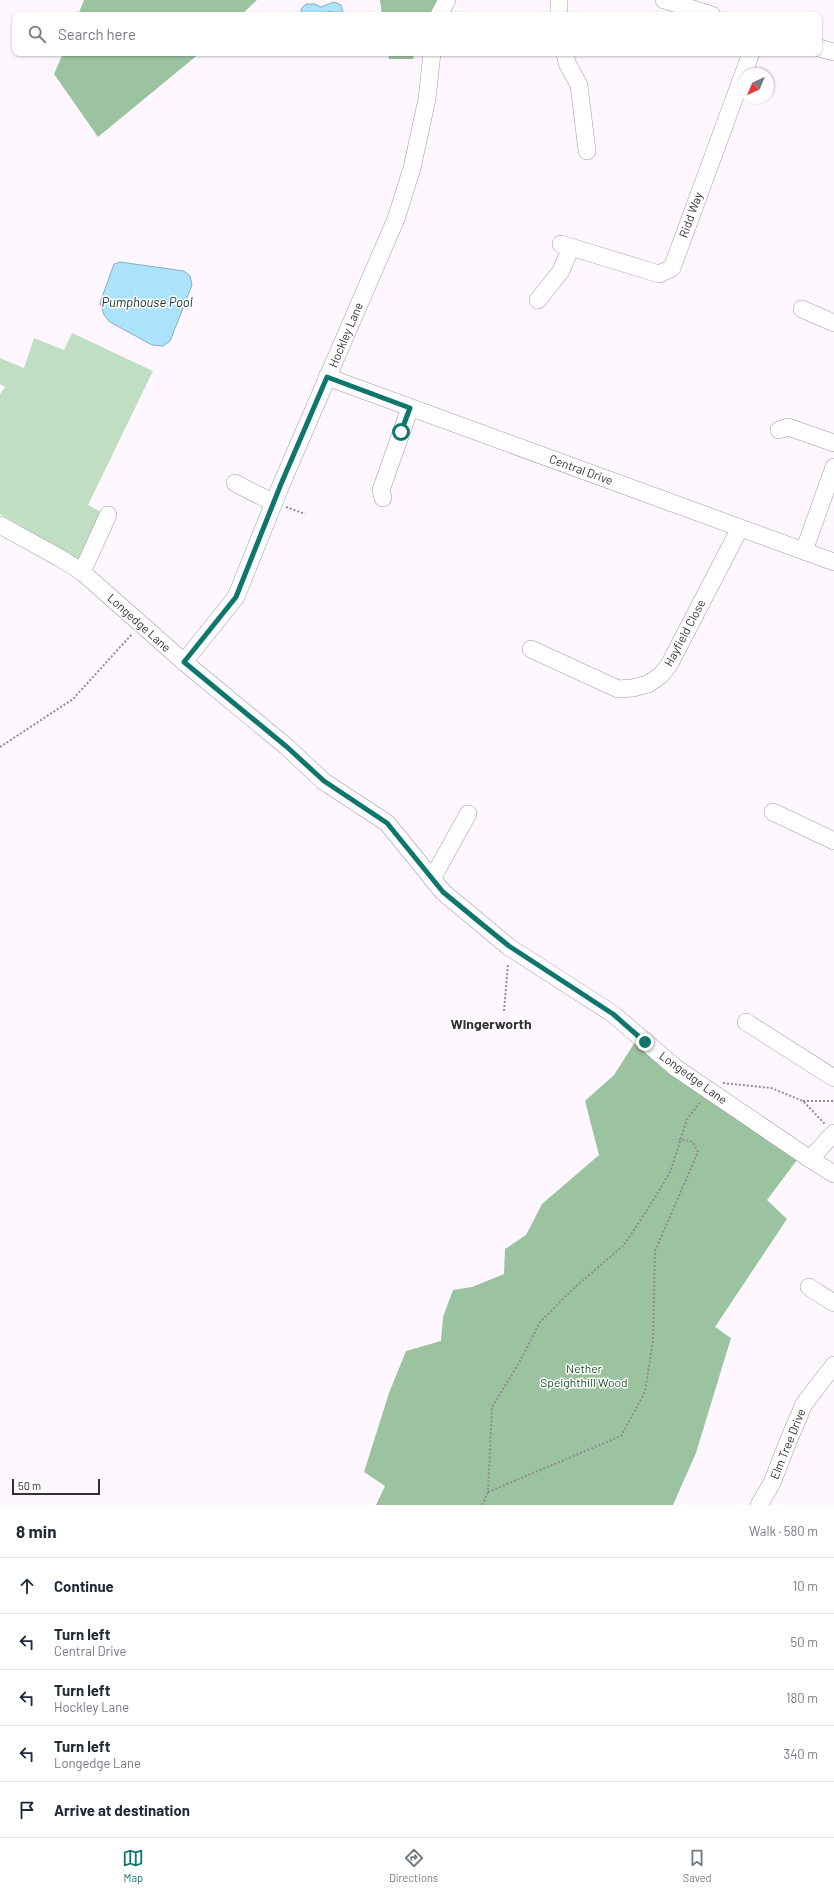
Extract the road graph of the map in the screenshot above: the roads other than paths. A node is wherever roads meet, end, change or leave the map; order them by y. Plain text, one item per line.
1 (447, 0) edge
2 (559, 0) edge
3 (664, 0) edge
4 (441, 12) edge
5 (559, 12) edge
6 (702, 12) edge
7 (822, 49) edge
8 (834, 52) edge
9 (432, 56) edge
10 (566, 56) edge
11 (750, 56) edge
12 (587, 151) dead end
13 (538, 300) dead end
14 (802, 309) dead end
15 (834, 323) edge
16 (327, 377) junction
17 (410, 408) junction
18 (779, 430) dead end
19 (834, 443) edge
20 (834, 467) edge
21 (235, 484) dead end
22 (384, 498) dead end
23 (274, 503) junction
24 (108, 515) dead end
25 (0, 526) edge
26 (740, 528) junction
27 (804, 551) junction
28 (834, 562) edge
29 (82, 572) junction
30 (531, 649) dead end
31 (184, 662) junction
32 (773, 812) dead end
33 (468, 814) dead end
34 (834, 841) edge
35 (432, 879) junction
36 (746, 1022) dead end
37 (834, 1078) edge
38 (834, 1133) edge
39 (810, 1160) junction
40 (834, 1174) edge
41 (809, 1287) dead end
42 (834, 1303) edge
43 (834, 1365) edge
44 (758, 1505) edge

1 - 4 street
2 - 5 street
3 - 6 street
7 - 8 street
9 - 16 street, Hockley Lane
10 - 12 street
11 - 13 street, Ridd Way
14 - 15 street
16 - 17 street, Central Drive
16 - 23 street, Hockley Lane
17 - 22 street
17 - 26 street, Central Drive
18 - 19 street
20 - 27 street
21 - 23 street
23 - 31 street, Hockley Lane
24 - 29 street
25 - 29 street, Longedge Lane
26 - 27 street, Central Drive
26 - 30 street, Hayfield Close
27 - 28 street, Central Drive
29 - 31 street, Longedge Lane
31 - 35 street, Longedge Lane
32 - 34 street
33 - 35 street
35 - 39 street, Longedge Lane
36 - 37 street
38 - 39 street
39 - 40 street, Longedge Lane
41 - 42 street
43 - 44 street, Elm Tree Drive

